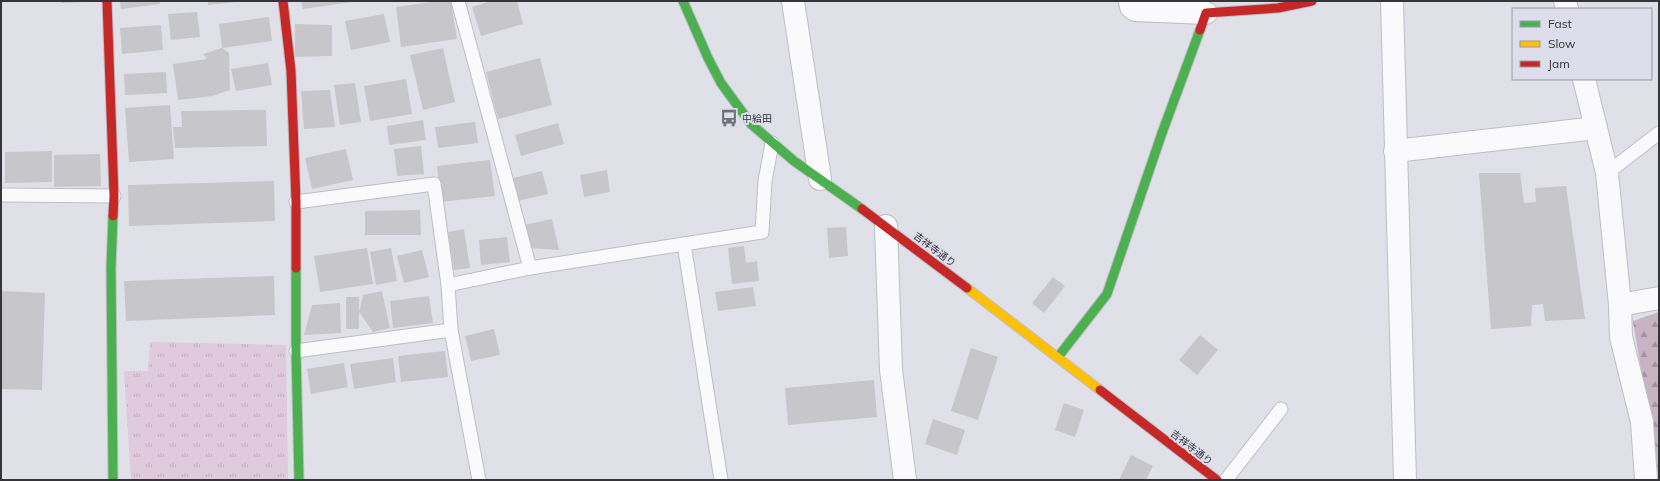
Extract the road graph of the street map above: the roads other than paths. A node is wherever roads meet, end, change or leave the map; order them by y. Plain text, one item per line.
1 (107, 1) edge
2 (283, 1) edge
3 (458, 1) edge
4 (684, 1) edge
5 (793, 1) edge
6 (1130, 1) edge
7 (1312, 1) edge
8 (1392, 1) edge
9 (1206, 13) junction
10 (1584, 80) edge
11 (1596, 128) junction
12 (1659, 133) edge
13 (772, 143) junction
14 (1395, 151) junction
15 (1607, 173) junction
16 (820, 179) junction
17 (1, 195) edge
18 (114, 196) junction
19 (296, 202) junction
20 (886, 226) junction
21 (684, 244) junction
22 (530, 268) junction
23 (448, 285) junction
24 (1659, 298) edge
25 (1620, 305) junction
26 (451, 330) junction
27 (296, 351) junction
28 (1058, 357) junction
29 (1282, 409) dead end
30 (113, 480) edge
31 (299, 480) edge
32 (479, 480) edge
33 (721, 480) edge
34 (905, 480) edge
35 (1217, 480) edge
36 (1226, 480) edge
37 (1405, 480) edge
38 (1646, 480) edge

1 - 18 street
2 - 19 street
3 - 22 lane
4 - 13 street, 吉祥寺通り
5 - 16 street
6 - 9 street
7 - 9 street
8 - 14 street
9 - 28 street
10 - 11 street
11 - 14 street
11 - 15 street
12 - 15 lane
13 - 16 street, 吉祥寺通り
13 - 21 lane
14 - 37 street
15 - 25 street
16 - 20 street, 吉祥寺通り
17 - 18 lane
18 - 30 street
19 - 23 lane
19 - 27 street
20 - 28 street, 吉祥寺通り
20 - 34 street
21 - 22 lane
21 - 33 lane
22 - 23 lane
23 - 26 lane
24 - 25 street
25 - 38 street
26 - 27 lane
26 - 32 lane
27 - 31 street
28 - 35 street, 吉祥寺通り
29 - 36 lane

